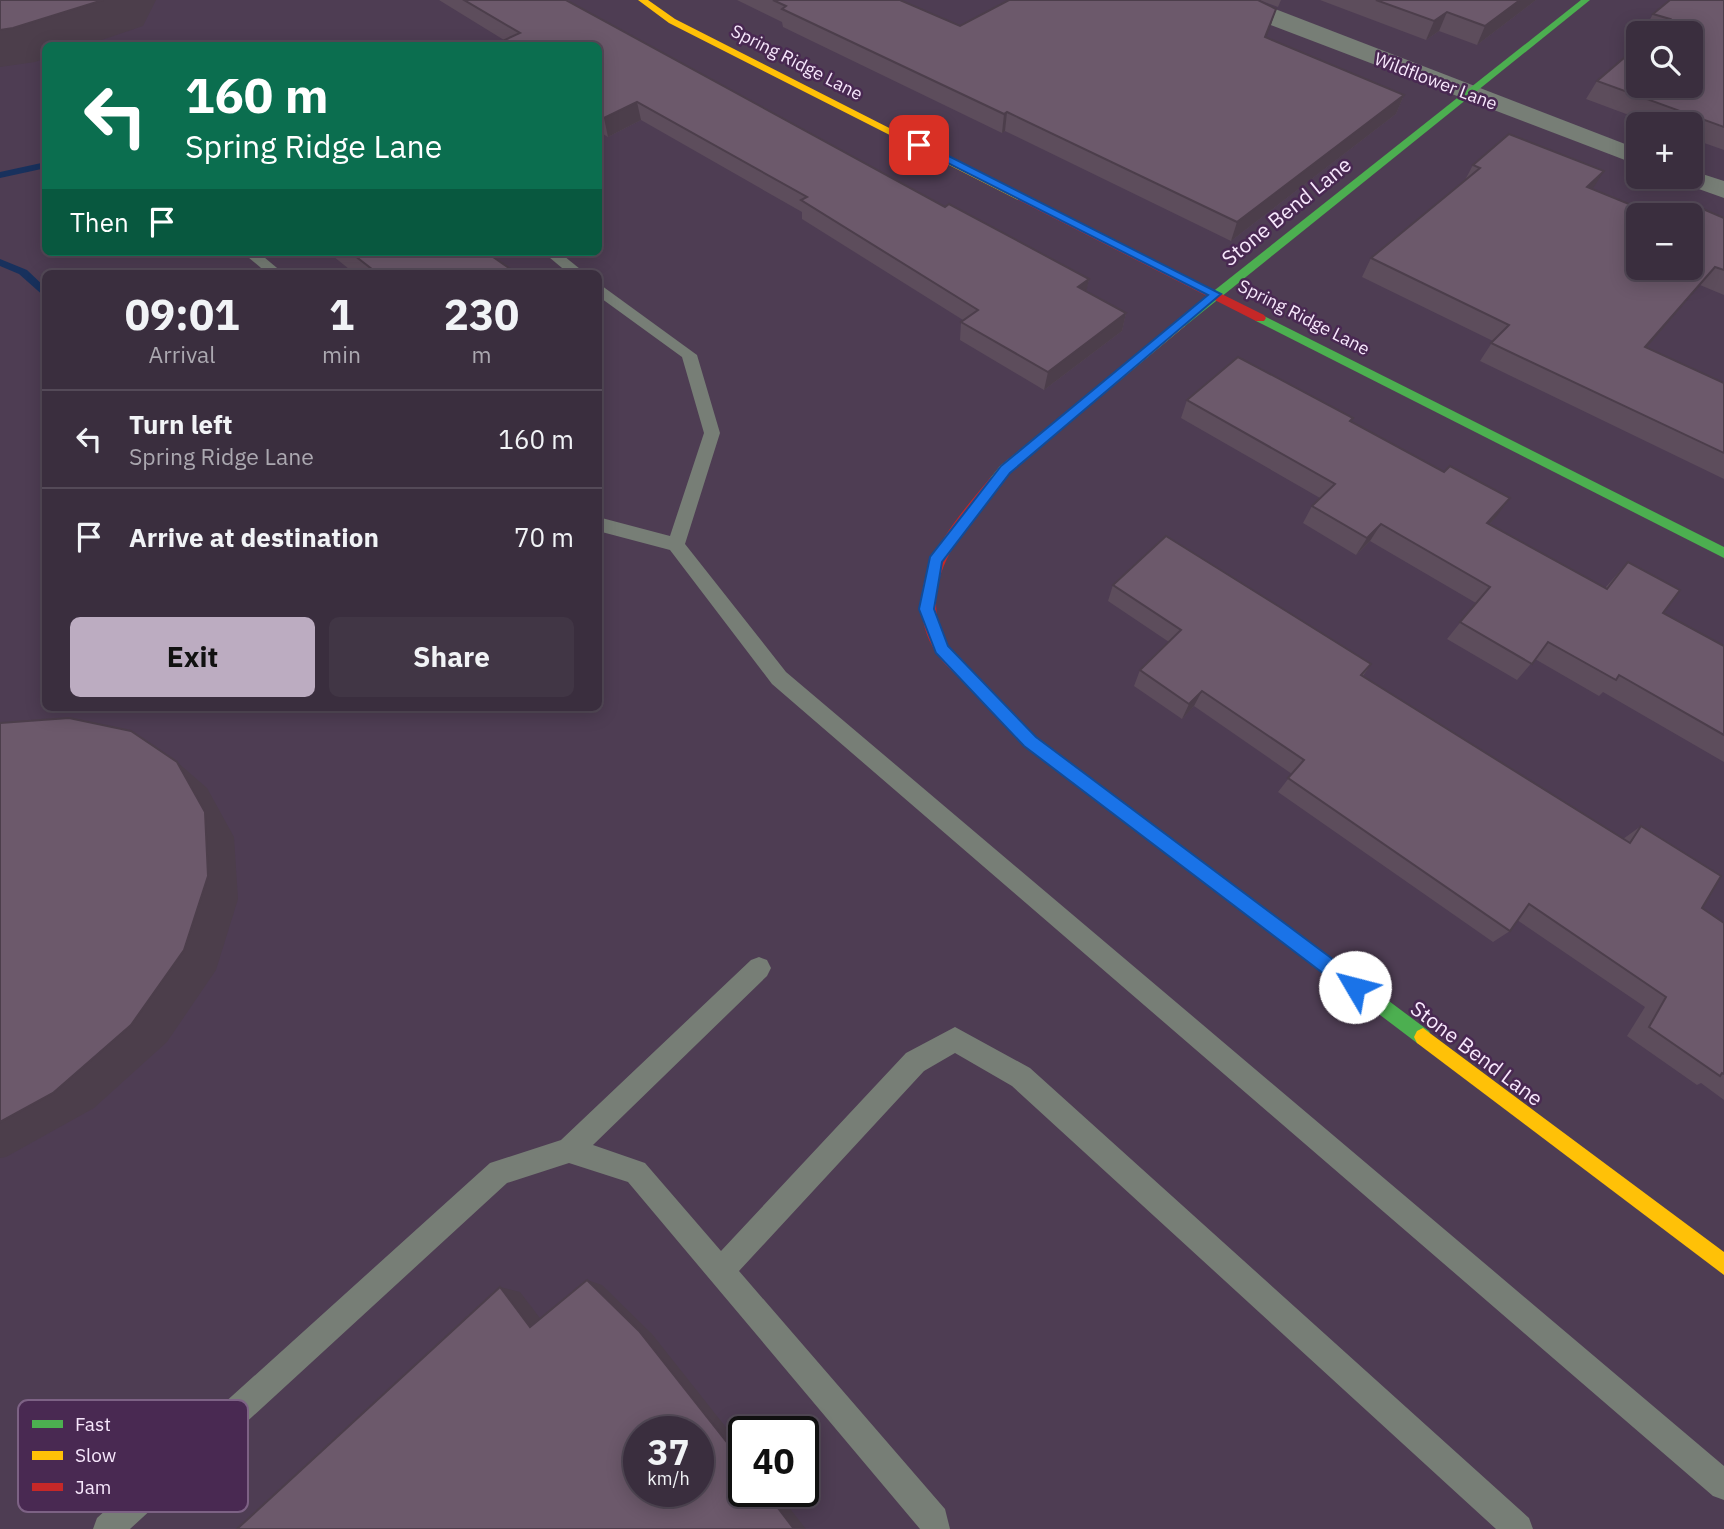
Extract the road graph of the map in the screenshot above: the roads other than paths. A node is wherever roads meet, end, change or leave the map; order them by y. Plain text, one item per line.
1 (642, 0) edge
2 (1235, 0) edge
3 (1586, 0) edge
4 (1468, 93) junction
5 (1626, 153) edge
6 (1703, 182) edge
7 (1724, 190) edge
8 (254, 256) edge
9 (555, 256) edge
10 (272, 270) edge
11 (574, 270) edge
12 (602, 291) edge
13 (1216, 294) junction
14 (602, 525) edge
15 (676, 545) junction
16 (1724, 552) edge
17 (760, 968) dead end
18 (569, 1150) junction
19 (1724, 1265) edge
20 (721, 1271) junction
21 (248, 1401) edge
22 (1724, 1485) edge
23 (127, 1512) edge
24 (108, 1529) edge
25 (935, 1529) edge
26 (1518, 1529) edge

1 - 13 street, Spring Ridge Lane
2 - 4 street, Wildflower Lane
3 - 4 street, Stone Bend Lane
4 - 5 street, Wildflower Lane
4 - 13 street, Stone Bend Lane
6 - 7 street
8 - 10 lane
9 - 11 lane
12 - 15 lane
13 - 16 street, Spring Ridge Lane
13 - 19 street, Stone Bend Lane
14 - 15 lane
15 - 22 lane
17 - 18 lane
18 - 20 lane
18 - 21 lane
20 - 25 lane
20 - 26 lane
23 - 24 lane

